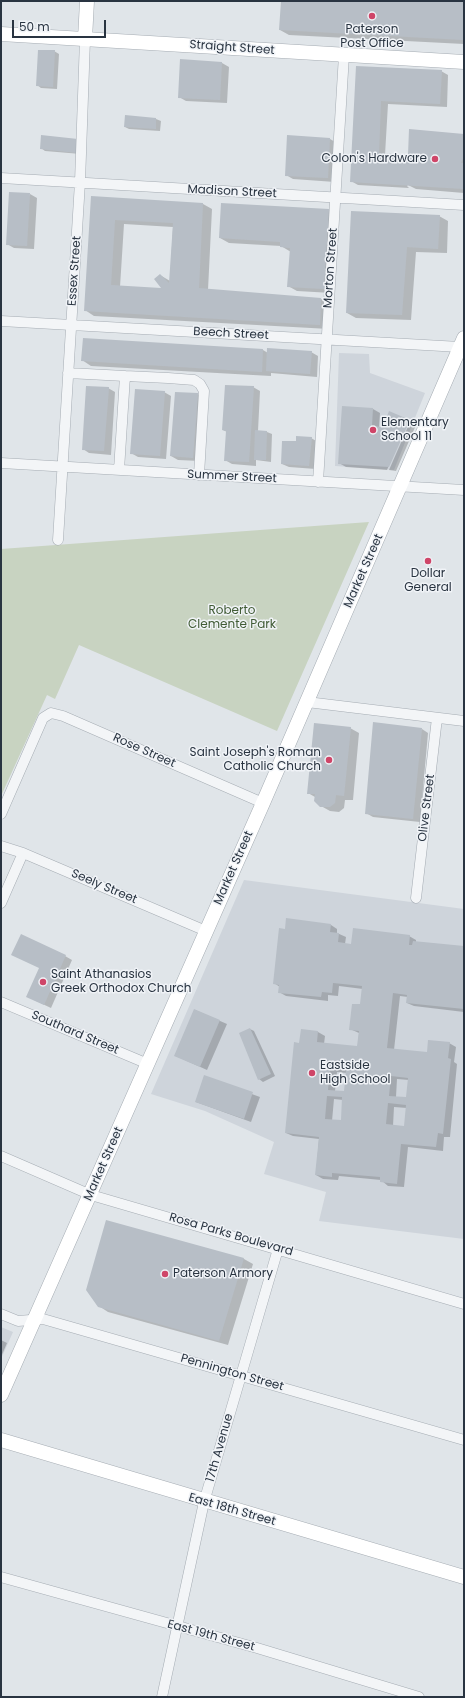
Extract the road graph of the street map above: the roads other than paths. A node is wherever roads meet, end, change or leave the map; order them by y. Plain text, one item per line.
1 (87, 1) edge
2 (1, 34) edge
3 (85, 39) junction
4 (344, 55) junction
5 (464, 62) edge
6 (1, 178) edge
7 (80, 182) junction
8 (336, 198) junction
9 (464, 205) edge
10 (1, 320) edge
11 (71, 325) junction
12 (327, 339) junction
13 (462, 342) edge
14 (68, 373) junction
15 (125, 376) junction
16 (1, 463) edge
17 (62, 467) junction
18 (119, 470) junction
19 (199, 475) junction
20 (318, 482) junction
21 (401, 487) junction
22 (464, 490) edge
23 (58, 540) dead end
24 (307, 702) junction
25 (437, 718) junction
26 (464, 721) edge
27 (263, 803) junction
28 (1, 814) edge
29 (1, 846) edge
30 (23, 853) junction
31 (416, 898) dead end
32 (1, 903) edge
33 (206, 931) junction
34 (1, 1002) edge
35 (148, 1064) junction
36 (1, 1156) edge
37 (91, 1195) junction
38 (278, 1249) junction
39 (464, 1304) edge
40 (1, 1314) edge
41 (36, 1318) junction
42 (241, 1376) junction
43 (1, 1395) edge
44 (1, 1440) edge
45 (464, 1440) edge
46 (204, 1502) junction
47 (1, 1577) edge
48 (464, 1577) edge
49 (177, 1626) junction
50 (162, 1697) edge
51 (419, 1697) edge

1 - 3 main road, Essex Street
2 - 3 main road, Straight Street
3 - 4 main road, Straight Street
3 - 7 street, Essex Street
4 - 5 main road, Straight Street
4 - 8 street, Morton Street
6 - 7 street, Madison Street
7 - 8 street, Madison Street
7 - 11 street, Essex Street
8 - 9 street, Madison Street
8 - 12 street, Morton Street
10 - 11 street, Beech Street
11 - 12 street, Beech Street
11 - 14 street, Essex Street
12 - 13 street, Beech Street
12 - 20 street, Morton Street
13 - 21 main road, Market Street
14 - 15 street
14 - 17 street, Essex Street
15 - 18 street
15 - 19 street
16 - 17 street, Summer Street
17 - 18 street, Summer Street
17 - 23 street, Essex Street
18 - 19 street, Summer Street
19 - 20 street, Summer Street
20 - 21 street, Summer Street
21 - 22 street, Summer Street
21 - 24 main road, Market Street
24 - 25 street
24 - 27 main road, Market Street
25 - 26 street
25 - 31 street, Olive Street
27 - 28 street, Rose Street
27 - 33 main road, Market Street
29 - 30 street, Seely Street
30 - 32 street
30 - 33 street, Seely Street
33 - 35 main road, Market Street
34 - 35 street, Southard Street
35 - 37 main road, Market Street
36 - 37 street, Rosa Parks Boulevard
37 - 38 street, Rosa Parks Boulevard
37 - 41 main road, Market Street
38 - 39 street, Rosa Parks Boulevard
38 - 42 street, 17th Avenue
40 - 41 street, Pennington Street
41 - 42 street, Pennington Street
41 - 43 main road, Market Street
42 - 45 street, Pennington Street
42 - 46 street, 17th Avenue
44 - 46 main road, East 18th Street
46 - 48 main road, East 18th Street
46 - 49 street, 17th Avenue
47 - 49 street, East 19th Street
49 - 50 street, 17th Avenue
49 - 51 street, East 19th Street

